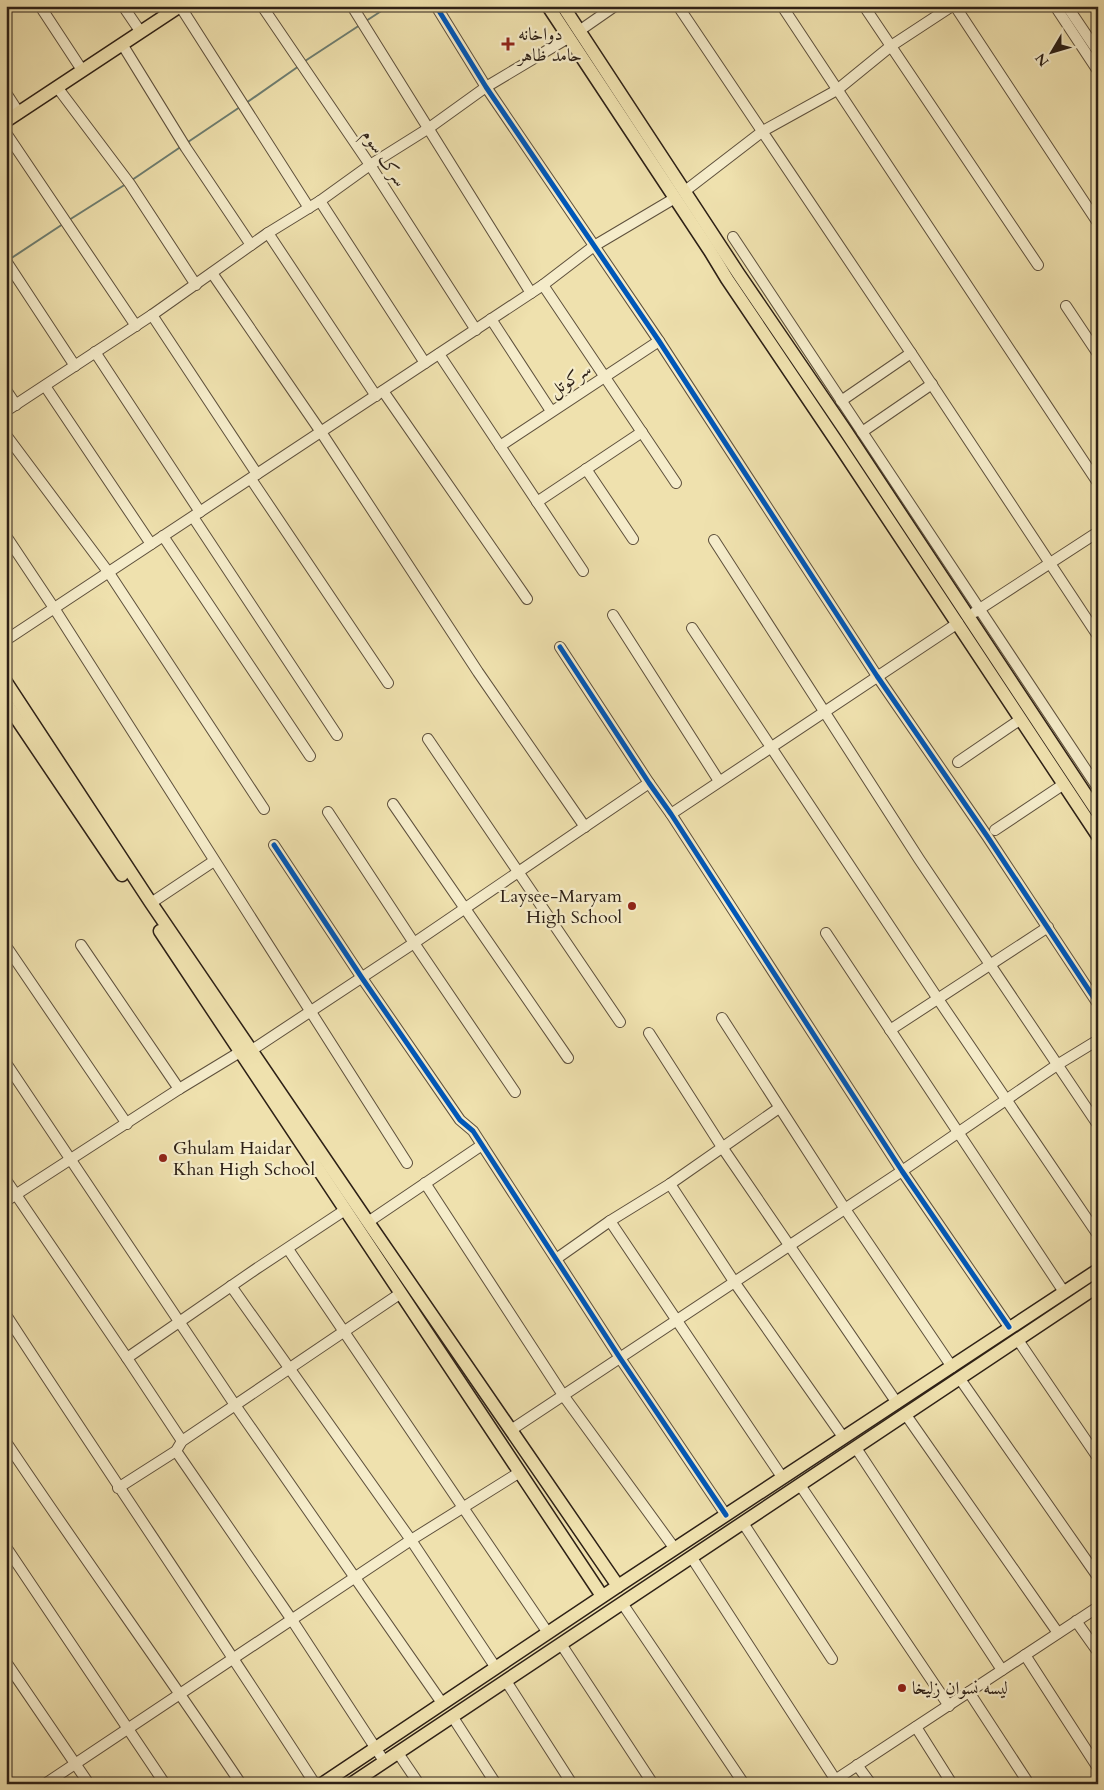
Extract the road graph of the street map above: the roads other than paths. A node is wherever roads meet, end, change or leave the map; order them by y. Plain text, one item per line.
1 (40, 6) edge
2 (123, 6) edge
3 (180, 6) edge
4 (262, 6) edge
5 (352, 6) edge
6 (436, 6) edge
7 (548, 6) edge
8 (563, 6) edge
9 (615, 6) edge
10 (678, 6) edge
11 (782, 6) edge
12 (864, 6) edge
13 (954, 6) edge
14 (1055, 6) edge
15 (1067, 6) edge
16 (140, 31) junction
17 (579, 31) junction
18 (568, 38) junction
19 (122, 44) junction
20 (891, 46) junction
21 (1098, 52) edge
22 (82, 70) junction
23 (1098, 71) edge
24 (57, 87) junction
25 (486, 87) junction
26 (838, 90) junction
27 (6, 93) edge
28 (19, 113) junction
29 (6, 121) edge
30 (429, 128) junction
31 (763, 131) junction
32 (6, 133) edge
33 (370, 165) junction
34 (680, 195) junction
35 (320, 201) junction
36 (309, 208) junction
37 (1098, 223) edge
38 (268, 233) junction
39 (733, 236) dead end
40 (251, 245) junction
41 (594, 246) junction
42 (6, 261) edge
43 (1038, 265) dead end
44 (212, 273) junction
45 (196, 285) junction
46 (543, 285) junction
47 (531, 293) junction
48 (1066, 306) dead end
49 (152, 315) junction
50 (491, 320) junction
51 (136, 326) junction
52 (476, 330) junction
53 (658, 341) junction
54 (95, 352) junction
55 (911, 353) junction
56 (439, 354) junction
57 (1098, 354) edge
58 (425, 363) junction
59 (75, 366) junction
60 (605, 377) junction
61 (932, 384) junction
62 (45, 386) junction
63 (6, 390) edge
64 (380, 393) junction
65 (841, 401) junction
66 (16, 405) junction
67 (6, 411) edge
68 (552, 411) junction
69 (321, 432) junction
70 (642, 432) junction
71 (862, 432) junction
72 (6, 435) edge
73 (500, 446) junction
74 (586, 469) junction
75 (254, 476) junction
76 (676, 483) dead end
77 (1098, 483) edge
78 (537, 502) junction
79 (196, 515) junction
80 (1098, 532) edge
81 (6, 536) edge
82 (163, 536) junction
83 (633, 539) dead end
84 (714, 540) dead end
85 (151, 544) junction
86 (1051, 563) junction
87 (583, 571) dead end
88 (108, 573) junction
89 (526, 599) dead end
90 (54, 608) junction
91 (613, 615) dead end
92 (969, 616) junction
93 (692, 628) dead end
94 (1098, 636) edge
95 (6, 640) edge
96 (560, 647) dead end
97 (878, 676) junction
98 (6, 682) edge
99 (388, 683) dead end
100 (1012, 694) junction
101 (6, 702) edge
102 (824, 712) junction
103 (1021, 718) junction
104 (337, 735) dead end
105 (428, 739) dead end
106 (772, 746) junction
107 (310, 756) dead end
108 (958, 762) dead end
109 (1098, 767) edge
110 (1088, 774) junction
111 (719, 781) junction
112 (649, 783) junction
113 (1069, 785) junction
114 (1098, 788) edge
115 (393, 804) dead end
116 (264, 809) dead end
117 (328, 812) dead end
118 (1098, 813) edge
119 (671, 814) junction
120 (585, 827) junction
121 (995, 830) dead end
122 (1098, 836) edge
123 (274, 844) dead end
124 (214, 861) junction
125 (519, 872) junction
126 (151, 903) junction
127 (465, 909) junction
128 (1048, 927) junction
129 (826, 933) dead end
130 (414, 943) junction
131 (82, 945) dead end
132 (7, 948) edge
133 (990, 964) junction
134 (362, 978) junction
135 (938, 999) junction
136 (1098, 1004) edge
137 (310, 1010) junction
138 (722, 1018) dead end
139 (620, 1022) dead end
140 (890, 1030) junction
141 (649, 1033) dead end
142 (1098, 1040) edge
143 (246, 1051) junction
144 (568, 1058) dead end
145 (6, 1063) edge
146 (1057, 1065) junction
147 (179, 1089) junction
148 (515, 1092) dead end
149 (1006, 1100) junction
150 (778, 1108) junction
151 (286, 1112) junction
152 (127, 1124) junction
153 (1098, 1125) edge
154 (960, 1132) junction
155 (482, 1145) junction
156 (722, 1147) junction
157 (72, 1160) junction
158 (406, 1164) dead end
159 (902, 1171) junction
160 (6, 1180) edge
161 (425, 1183) junction
162 (670, 1184) junction
163 (16, 1195) junction
164 (6, 1201) edge
165 (845, 1209) junction
166 (346, 1210) junction
167 (610, 1221) junction
168 (368, 1222) junction
169 (1098, 1235) edge
170 (790, 1245) junction
171 (288, 1249) junction
172 (556, 1258) junction
173 (1098, 1270) edge
174 (734, 1283) junction
175 (231, 1286) junction
176 (1098, 1286) edge
177 (1064, 1292) junction
178 (401, 1294) junction
179 (6, 1315) edge
180 (1029, 1315) junction
181 (677, 1320) junction
182 (178, 1321) junction
183 (1009, 1327) junction
184 (1037, 1328) junction
185 (343, 1331) junction
186 (993, 1339) junction
187 (1018, 1340) junction
188 (1001, 1351) junction
189 (127, 1358) junction
190 (620, 1358) junction
191 (952, 1367) junction
192 (290, 1368) junction
193 (960, 1379) junction
194 (563, 1396) junction
195 (897, 1403) junction
196 (235, 1405) junction
197 (906, 1415) junction
198 (512, 1430) junction
199 (843, 1437) junction
200 (6, 1442) edge
201 (179, 1446) junction
202 (856, 1448) junction
203 (1098, 1458) edge
204 (520, 1472) junction
205 (782, 1477) junction
206 (800, 1485) junction
207 (118, 1488) junction
208 (464, 1508) junction
209 (726, 1515) junction
210 (743, 1523) junction
211 (411, 1540) junction
212 (6, 1547) edge
213 (675, 1549) junction
214 (692, 1558) junction
215 (356, 1577) junction
216 (1098, 1577) edge
217 (618, 1586) junction
218 (602, 1596) junction
219 (622, 1603) junction
220 (1098, 1607) edge
221 (292, 1620) junction
222 (1076, 1621) junction
223 (548, 1632) junction
224 (1058, 1633) junction
225 (561, 1644) junction
226 (1098, 1652) edge
227 (1025, 1655) junction
228 (234, 1658) junction
229 (832, 1659) dead end
230 (6, 1662) edge
231 (496, 1668) junction
232 (1002, 1670) junction
233 (506, 1681) junction
234 (969, 1692) junction
235 (181, 1693) junction
236 (442, 1703) junction
237 (949, 1706) junction
238 (452, 1716) junction
239 (916, 1727) junction
240 (128, 1729) junction
241 (376, 1748) junction
242 (398, 1752) junction
243 (384, 1761) junction
244 (76, 1764) junction
245 (857, 1765) junction
246 (1098, 1768) edge
247 (832, 1782) edge
248 (45, 1784) edge
249 (89, 1784) edge
250 (165, 1784) edge
251 (241, 1784) edge
252 (315, 1784) edge
253 (322, 1784) edge
254 (351, 1784) edge
255 (418, 1784) edge
256 (496, 1784) edge
257 (572, 1784) edge
258 (653, 1784) edge
259 (744, 1784) edge
260 (871, 1784) edge
261 (952, 1784) edge
262 (1029, 1784) edge

1 - 22 street
2 - 16 street
3 - 16 main road
3 - 36 street
4 - 33 street, سرک سوم
5 - 30 street
6 - 25 street
7 - 18 main road
8 - 17 main road
9 - 17 street
10 - 31 street
11 - 26 street
12 - 20 street
13 - 20 street
13 - 37 street
14 - 23 street
15 - 21 street
16 - 19 main road
17 - 34 main road
18 - 25 street
18 - 34 main road
19 - 22 main road
19 - 40 street
20 - 26 street
20 - 43 street
22 - 24 main road
24 - 28 main road
24 - 45 street
25 - 30 street
25 - 41 street
26 - 31 street
26 - 77 street
27 - 28 street
28 - 29 main road
30 - 33 street
30 - 47 street
31 - 34 street
31 - 55 street
32 - 51 street
33 - 35 street
33 - 52 street, سرک سوم
34 - 41 street
34 - 92 main road
35 - 36 street
35 - 58 street
36 - 38 street
38 - 40 street
38 - 64 street
39 - 65 street
40 - 44 street
41 - 46 street
41 - 53 street
42 - 59 street
44 - 45 street
44 - 69 street
45 - 49 street
46 - 47 street
46 - 60 street
47 - 50 street
48 - 57 street
49 - 51 street
49 - 75 street
50 - 52 street
50 - 68 street
51 - 54 street
52 - 56 street
53 - 60 street, سرکوتل
53 - 97 street
54 - 59 street
54 - 79 street
55 - 61 street
55 - 65 street
56 - 58 street
56 - 73 street
58 - 64 street
59 - 62 street
60 - 68 street, سرکوتل
60 - 70 street
61 - 71 street
61 - 86 street
62 - 66 street
62 - 85 street
63 - 66 street
64 - 69 street
64 - 89 street
65 - 71 street
66 - 67 street
68 - 73 street, سرکوتل
69 - 75 street
69 - 120 street
70 - 74 street
70 - 76 street
71 - 92 street
72 - 88 street
73 - 78 street
74 - 78 street
74 - 83 street
75 - 79 street
75 - 99 street
78 - 87 street
79 - 82 street
79 - 104 street
80 - 86 street
81 - 90 street
82 - 85 street
82 - 107 street
84 - 102 street
85 - 88 street
86 - 92 street
86 - 94 street
88 - 90 street
88 - 116 street
90 - 95 street
90 - 124 street
91 - 111 street
92 - 97 street
92 - 100 main road
92 - 110 street
93 - 106 street
96 - 112 street
97 - 102 street
97 - 128 street
98 - 126 main road
100 - 103 main road
100 - 113 main road
101 - 143 main road
102 - 106 street
102 - 133 street
103 - 108 street
103 - 113 main road
105 - 125 street
106 - 111 street
106 - 135 street
109 - 110 street
110 - 113 street
110 - 114 street
111 - 119 street
112 - 119 street
112 - 120 street
113 - 118 main road
113 - 121 street
113 - 122 main road
115 - 127 street
117 - 130 street
119 - 159 street
120 - 125 street
123 - 134 street
124 - 126 street
124 - 137 street
125 - 127 street
125 - 139 street
126 - 143 main road
127 - 130 street
127 - 144 street
128 - 133 street
128 - 136 street
129 - 140 street
130 - 134 street
130 - 148 street
131 - 147 street
132 - 152 street
133 - 135 street
133 - 146 street
134 - 137 street
134 - 155 street
135 - 140 street
135 - 149 street
137 - 143 street
137 - 158 street
138 - 150 street
140 - 154 street
141 - 156 street
142 - 146 street
143 - 147 street
143 - 151 main road
145 - 157 street
146 - 149 street
146 - 153 street
147 - 152 street
149 - 154 street
149 - 169 street
150 - 156 street
150 - 165 street
151 - 166 main road
151 - 168 main road
152 - 157 street
154 - 159 street
154 - 177 street
155 - 161 street
155 - 172 street
156 - 162 street
156 - 170 street
157 - 163 street
157 - 182 street
159 - 165 street
159 - 183 street
160 - 163 street
161 - 168 street
161 - 194 street
162 - 167 street
162 - 174 street
163 - 164 street
163 - 189 street
165 - 170 street
165 - 191 street
166 - 171 street
166 - 178 main road
167 - 172 street
167 - 181 street
168 - 198 main road
170 - 174 street
170 - 195 street
171 - 175 street
171 - 185 street
172 - 190 street
173 - 177 main road
174 - 181 street
174 - 199 street
175 - 182 street
175 - 192 street
176 - 184 main road
177 - 180 main road
178 - 185 street
178 - 204 main road
179 - 207 street
180 - 183 main road
180 - 184 main road
181 - 190 street
181 - 205 street
182 - 189 street
182 - 196 street
183 - 186 main road
184 - 187 main road
185 - 192 street
185 - 208 street
186 - 188 main road
186 - 191 main road
187 - 188 main road
187 - 203 street
188 - 193 main road
189 - 201 street
190 - 194 street
190 - 209 street
191 - 195 main road
192 - 196 street
192 - 211 street
193 - 197 main road
193 - 216 street
194 - 198 street
194 - 213 street
195 - 199 main road
196 - 201 street
196 - 215 street
197 - 202 main road
197 - 224 street
198 - 217 main road
199 - 205 main road
200 - 235 street
201 - 207 street
201 - 221 street
202 - 206 main road
202 - 232 street
204 - 208 street
204 - 218 main road
205 - 209 main road
206 - 210 main road
206 - 237 street
207 - 228 street
208 - 211 street
208 - 223 street
209 - 213 main road
210 - 214 main road
210 - 229 street
211 - 215 street
211 - 231 street
212 - 240 street
213 - 217 main road
214 - 219 main road
214 - 247 street
215 - 221 street
215 - 236 street
217 - 218 main road
218 - 223 main road
219 - 225 main road
219 - 259 street
220 - 222 street
221 - 228 street
221 - 241 street
222 - 224 street
222 - 226 street
223 - 231 main road
224 - 227 street
225 - 233 main road
225 - 258 street
227 - 232 street
227 - 246 street
228 - 235 street
228 - 252 street
230 - 244 street
231 - 236 main road
232 - 234 street
233 - 238 main road
233 - 257 street
234 - 237 street
234 - 262 street
235 - 240 street
235 - 251 street
236 - 241 main road
237 - 239 street
238 - 242 main road
238 - 256 street
239 - 245 street
239 - 261 street
240 - 244 street
240 - 250 street
241 - 243 street
241 - 253 main road
242 - 243 main road
242 - 255 street
243 - 254 main road
244 - 248 street
244 - 249 street
245 - 247 street
245 - 260 street

